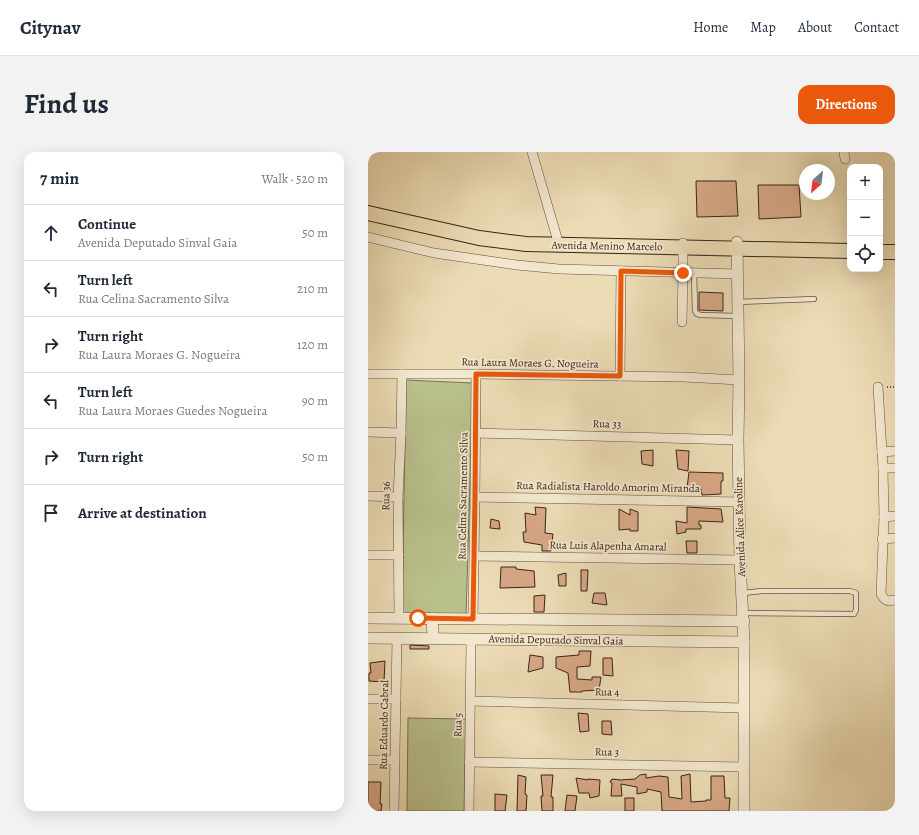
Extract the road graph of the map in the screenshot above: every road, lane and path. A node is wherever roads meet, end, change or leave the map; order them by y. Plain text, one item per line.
1 (532, 152) edge
2 (368, 206) edge
3 (368, 213) edge
4 (368, 237) edge
5 (557, 238) junction
6 (683, 244) junction
7 (847, 244) edge
8 (737, 245) junction
9 (883, 245) edge
10 (895, 245) edge
11 (847, 251) edge
12 (883, 252) edge
13 (895, 252) edge
14 (621, 271) junction
15 (694, 272) junction
16 (683, 273) junction
17 (738, 274) junction
18 (814, 300) dead end
19 (738, 302) junction
20 (738, 316) junction
21 (682, 322) dead end
22 (368, 374) edge
23 (402, 374) junction
24 (476, 374) junction
25 (620, 376) junction
26 (739, 380) junction
27 (878, 387) dead end
28 (368, 432) edge
29 (401, 433) junction
30 (476, 433) junction
31 (738, 440) junction
32 (895, 451) edge
33 (882, 452) junction
34 (883, 468) junction
35 (895, 468) edge
36 (368, 496) edge
37 (398, 496) junction
38 (475, 497) junction
39 (739, 502) junction
40 (895, 516) edge
41 (884, 517) junction
42 (895, 538) edge
43 (882, 539) junction
44 (368, 555) edge
45 (399, 556) junction
46 (474, 556) junction
47 (740, 560) junction
48 (742, 593) junction
49 (891, 601) edge
50 (743, 617) junction
51 (368, 618) edge
52 (399, 618) junction
53 (432, 618) junction
54 (473, 619) junction
55 (368, 638) edge
56 (397, 638) junction
57 (433, 638) junction
58 (471, 640) junction
59 (744, 642) junction
60 (368, 699) edge
61 (396, 699) junction
62 (470, 701) junction
63 (744, 708) junction
64 (368, 760) edge
65 (395, 760) junction
66 (469, 762) junction
67 (744, 767) junction
68 (394, 811) edge
69 (468, 811) edge
70 (744, 811) edge

1 - 5 street
2 - 5 main road, Avenida Menino Marcelo
3 - 6 main road, Avenida Menino Marcelo
4 - 14 street
5 - 6 main road, Avenida Menino Marcelo
6 - 8 main road, Avenida Menino Marcelo
6 - 16 street
7 - 8 main road, Avenida Menino Marcelo
8 - 11 main road, Avenida Menino Marcelo
8 - 17 street, Avenida Alice Karoline
9 - 10 main road
12 - 13 main road
14 - 16 street
14 - 25 street
15 - 16 street
15 - 17 street
15 - 20 lane
16 - 21 street
17 - 19 street, Avenida Alice Karoline
18 - 19 lane
19 - 20 street, Avenida Alice Karoline
20 - 26 street, Avenida Alice Karoline
22 - 23 street, Rua Laura Moraes G. Nogueira
23 - 24 street, Rua Laura Moraes G. Nogueira
23 - 29 street, Rua 36
24 - 25 street, Rua Laura Moraes G. Nogueira
24 - 30 street, Rua Celina Sacramento Silva
25 - 26 street, Rua Laura Moraes G. Nogueira
26 - 31 street, Avenida Alice Karoline
27 - 33 street
28 - 29 street
29 - 37 street, Rua 36
30 - 31 street, Rua 33
30 - 38 street, Rua Celina Sacramento Silva
31 - 39 street, Avenida Alice Karoline
32 - 33 street
33 - 34 street
34 - 35 street
34 - 41 street
36 - 37 street
37 - 45 street, Rua 36
38 - 39 street, Rua Radialista Haroldo Amorim Miranda
38 - 46 street, Rua Celina Sacramento Silva
39 - 47 street, Avenida Alice Karoline
40 - 41 street
41 - 43 street
42 - 43 street
43 - 49 street
44 - 45 street
45 - 52 street, Rua 36
46 - 47 street, Rua Luís Alapenha Amaral
46 - 54 street, Rua Celina Sacramento Silva
47 - 48 street, Avenida Alice Karoline
48 - 50 street, Avenida Alice Karoline
48 - 50 lane
50 - 54 street, Avenida Deputado Sinval Gaia
50 - 59 street, Avenida Alice Karoline
51 - 52 street, Avenida Deputado Sinval Gaia
52 - 53 street, Avenida Deputado Sinval Gaia
53 - 54 street, Avenida Deputado Sinval Gaia
53 - 57 street
55 - 56 street, Avenida Deputado Sinval Gaia
56 - 57 street, Avenida Deputado Sinval Gaia
56 - 61 street, Rua Eduardo Cabral
57 - 58 street, Avenida Deputado Sinval Gaia
58 - 59 street, Avenida Deputado Sinval Gaia
58 - 62 street, Rua 5
59 - 63 street, Avenida Alice Karoline
60 - 61 street
61 - 65 street, Rua Eduardo Cabral
62 - 63 street, Rua 4
62 - 66 street, Rua 5
63 - 67 street, Avenida Alice Karoline
64 - 65 street
65 - 68 street, Rua Eduardo Cabral
66 - 67 street, Rua 3
66 - 69 street, Rua 5
67 - 70 street, Avenida Alice Karoline

